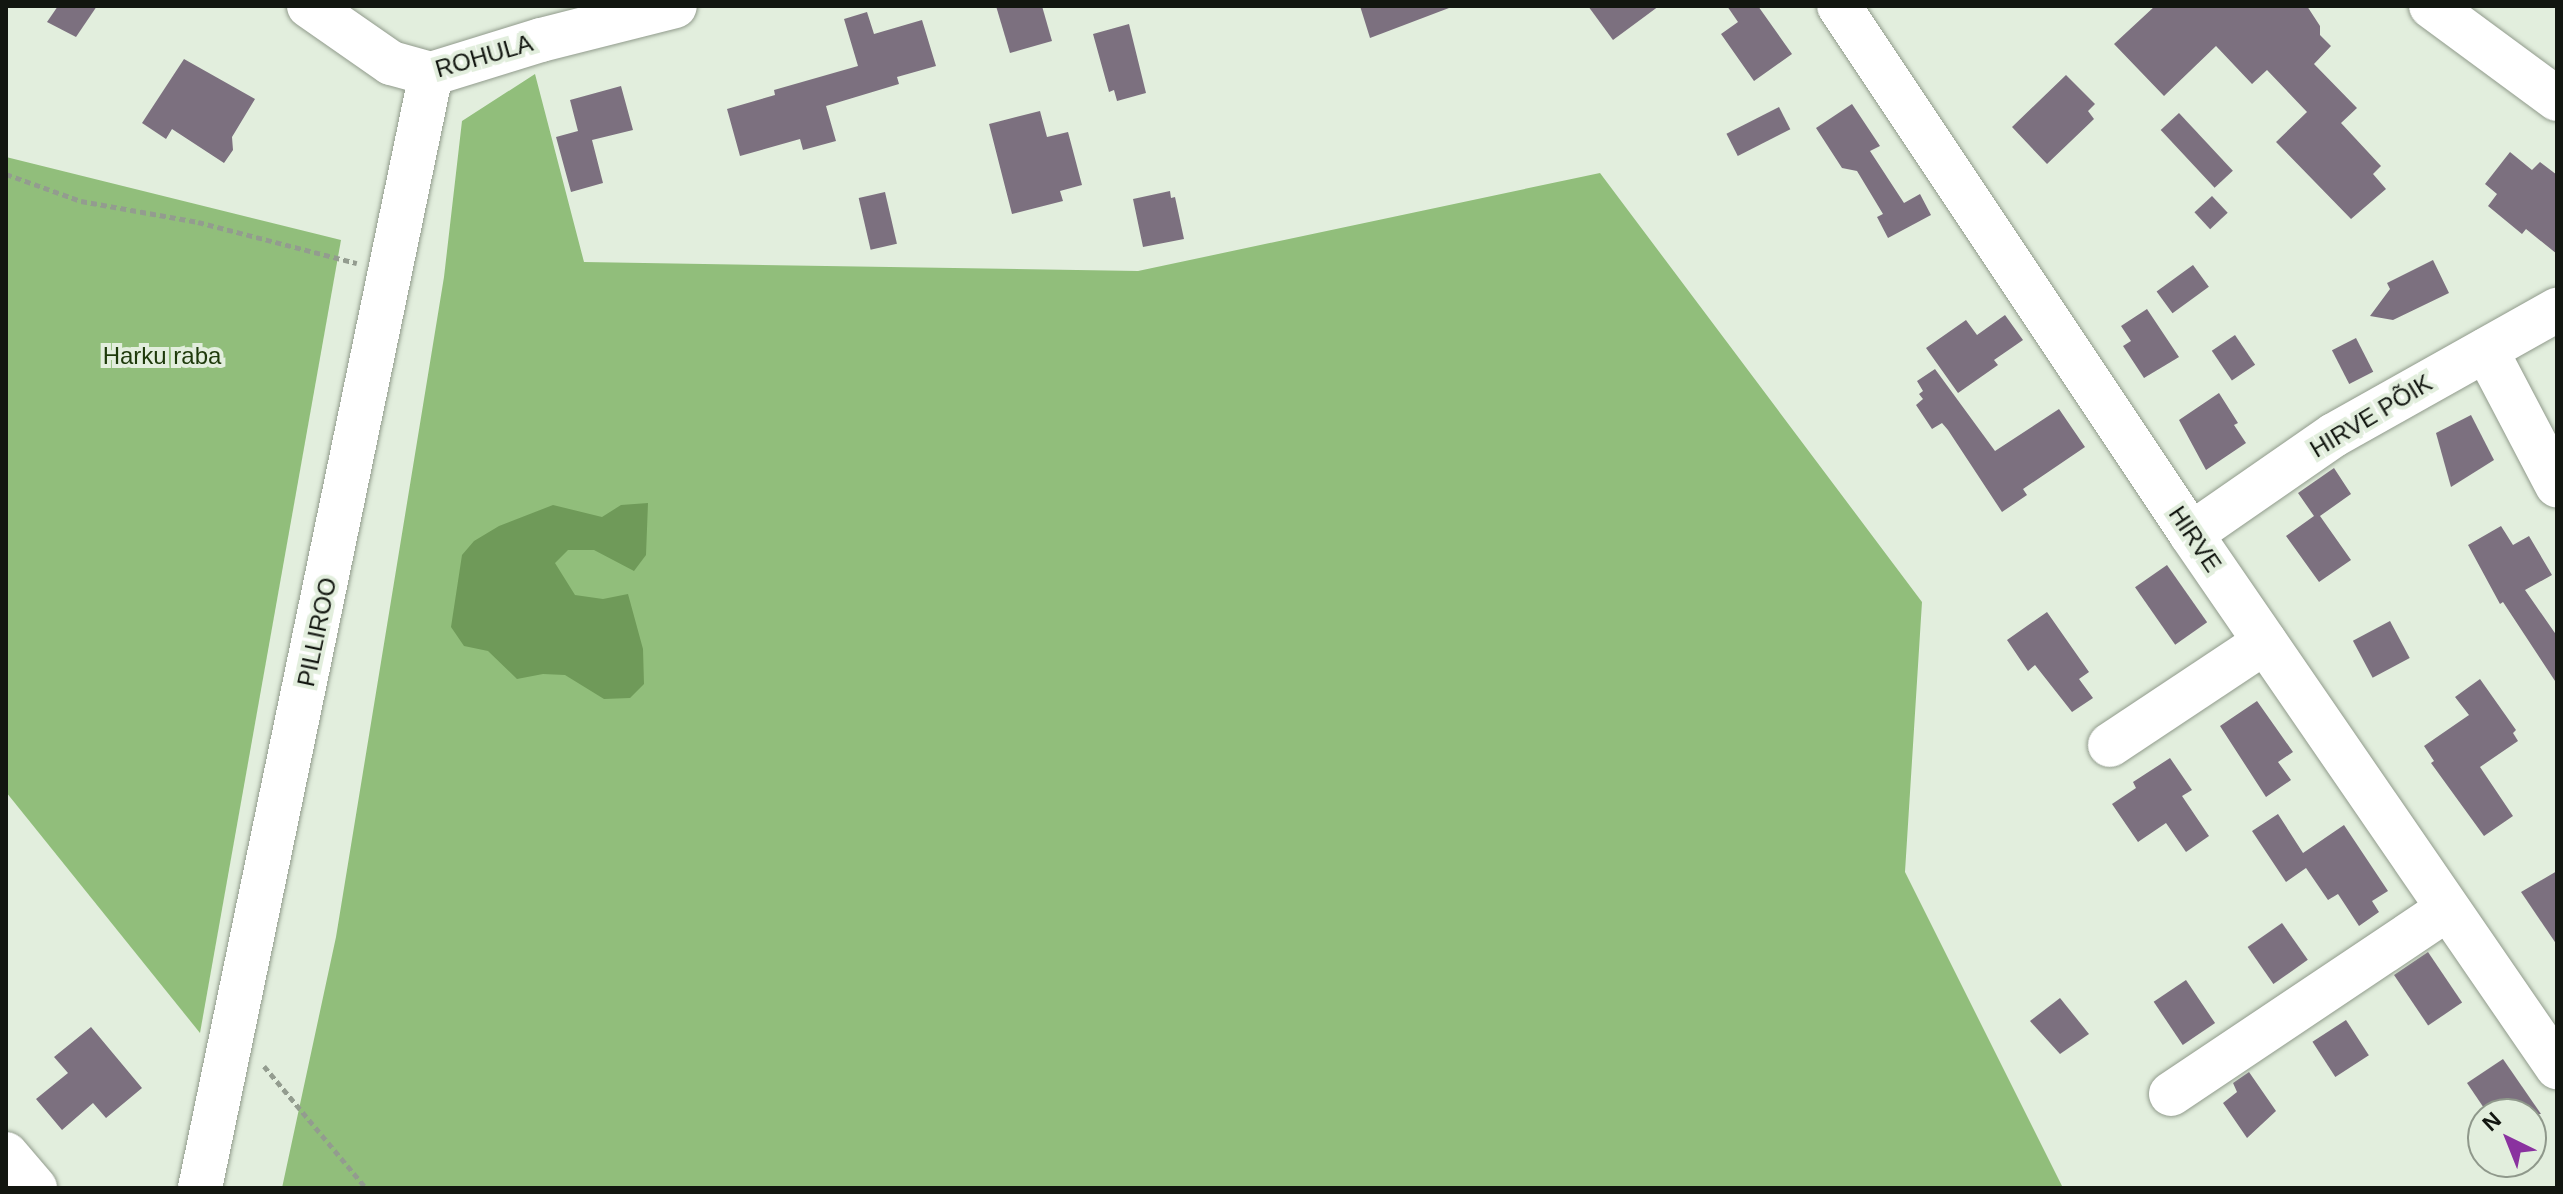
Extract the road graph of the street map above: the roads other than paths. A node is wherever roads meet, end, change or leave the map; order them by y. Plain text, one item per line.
1 (309, 6) edge
2 (675, 6) edge
3 (1839, 6) edge
4 (2431, 6) edge
5 (431, 74) junction
6 (2557, 99) edge
7 (2557, 310) edge
8 (2486, 350) junction
9 (2557, 485) edge
10 (2191, 534) junction
11 (2265, 642) junction
12 (2110, 745) dead end
13 (2447, 909) junction
14 (2557, 1067) edge
15 (2171, 1094) dead end
16 (6, 1154) edge
17 (35, 1188) edge
18 (200, 1188) edge

1 - 5 street, ROHULA
2 - 5 street, ROHULA
3 - 10 street, HIRVE
4 - 6 street
5 - 18 street, PILLIROO
7 - 8 street, HIRVE PÕIK
8 - 9 street
8 - 10 street, HIRVE PÕIK
10 - 11 street, HIRVE
11 - 12 street
11 - 13 street, HIRVE
13 - 14 street, HIRVE
13 - 15 street
16 - 17 street

